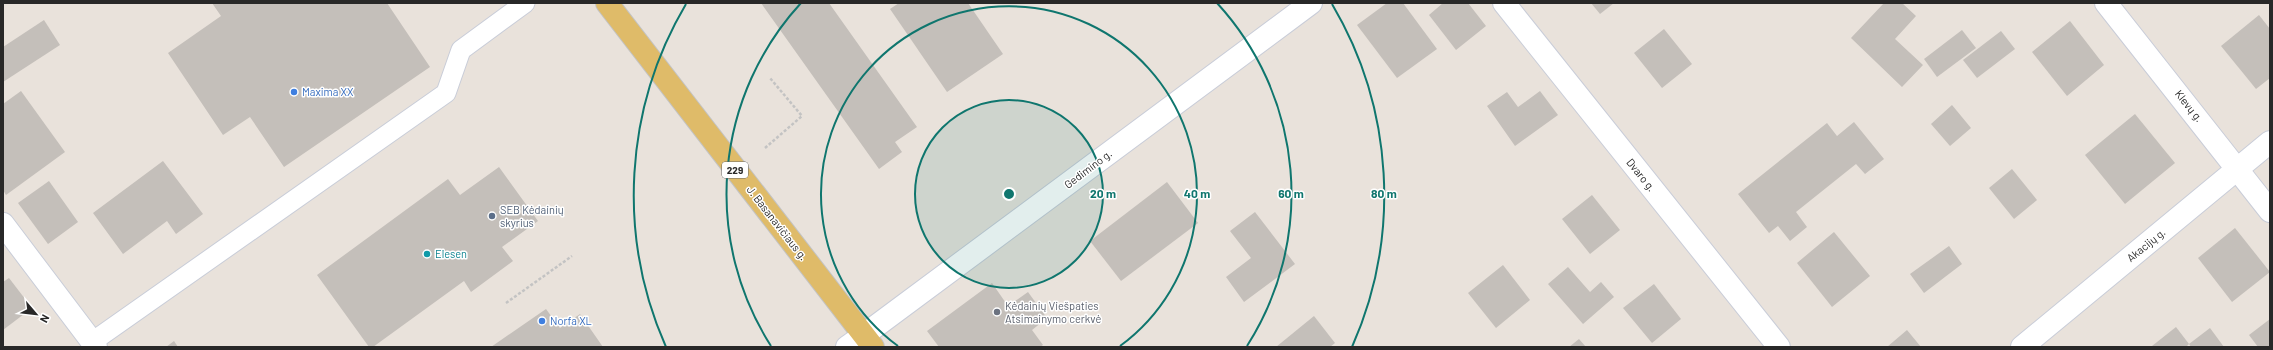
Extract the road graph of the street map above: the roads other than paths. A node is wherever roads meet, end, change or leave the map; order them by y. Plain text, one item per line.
1 (525, 3) edge
2 (607, 3) edge
3 (1311, 3) edge
4 (1504, 3) edge
5 (2106, 3) edge
6 (2270, 142) edge
7 (2238, 170) junction
8 (2270, 211) edge
9 (3, 224) edge
10 (862, 343) edge
11 (94, 344) edge
12 (1779, 347) edge
13 (2022, 347) edge

1 - 11 lane
2 - 10 main road, J. Basanavičiaus g. / 229
3 - 10 street, Gedimino g.
4 - 12 street, Dvaro g.
5 - 7 street, Klevų g.
6 - 7 street, Akacijų g.
7 - 8 street, Klevų g.
7 - 13 street, Akacijų g.
9 - 11 street

